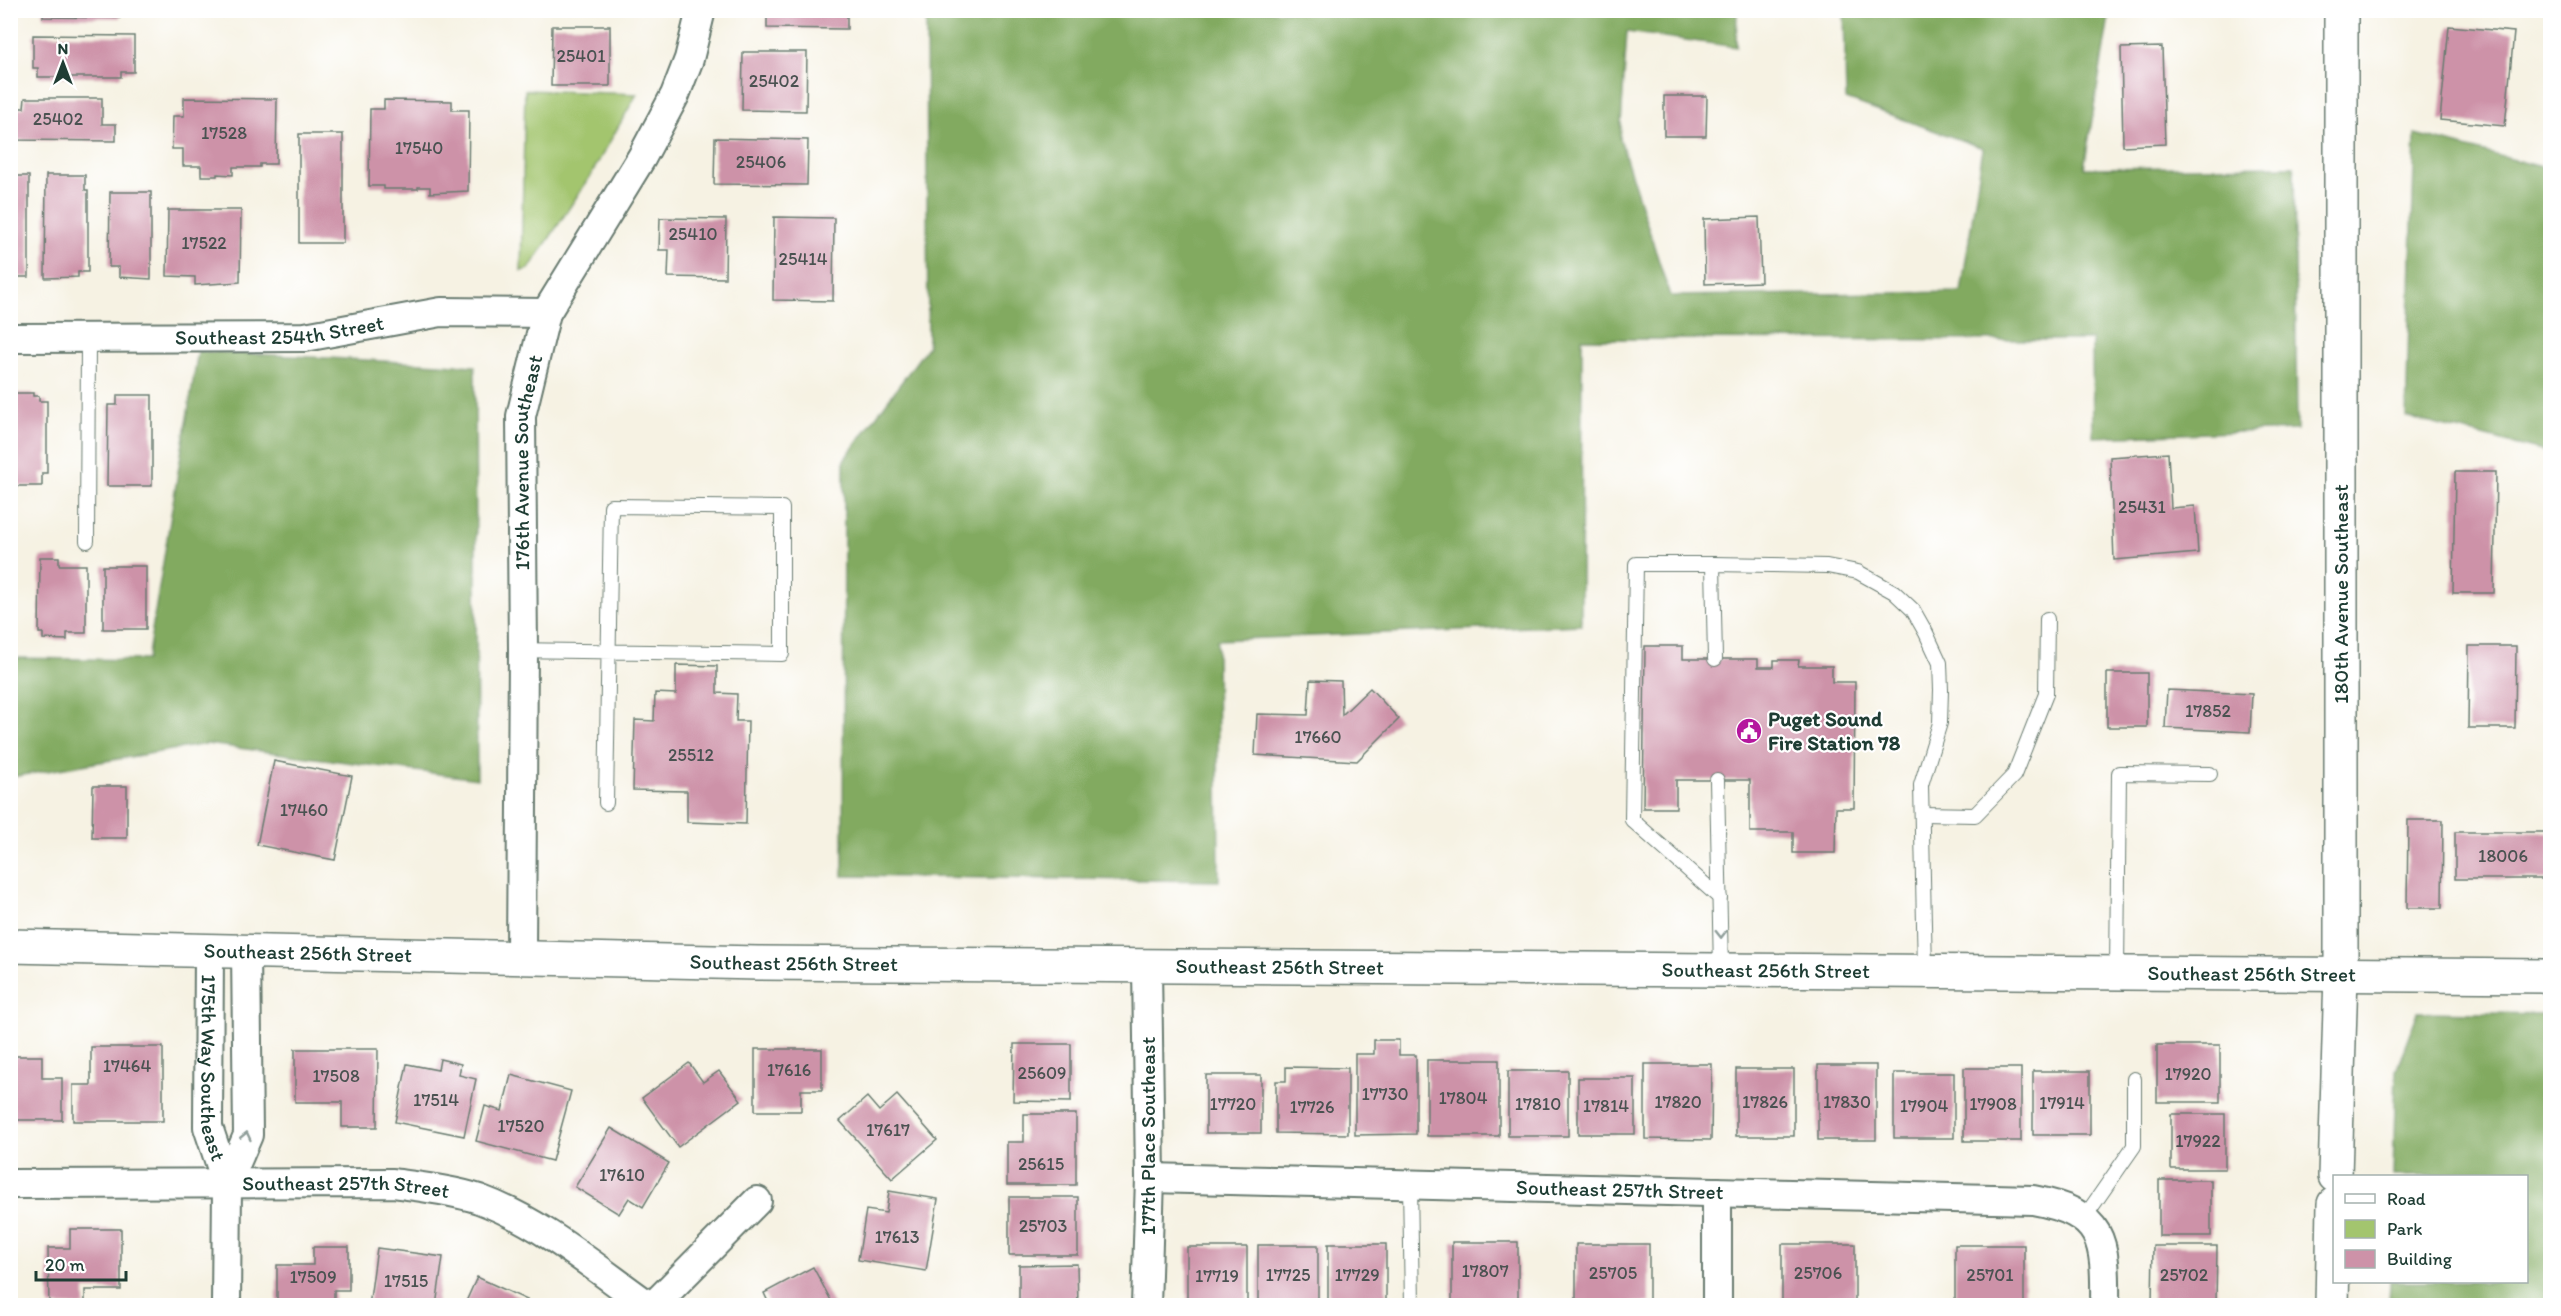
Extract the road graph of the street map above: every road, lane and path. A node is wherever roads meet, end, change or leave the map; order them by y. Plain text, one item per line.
1 (701, 10) edge
2 (2341, 10) edge
3 (546, 313) junction
4 (10, 338) edge
5 (88, 338) junction
6 (87, 541) dead end
7 (1713, 564) junction
8 (2047, 619) dead end
9 (523, 650) junction
10 (609, 652) junction
11 (1715, 659) dead end
12 (2210, 774) dead end
13 (1717, 780) dead end
14 (606, 803) dead end
15 (1922, 814) junction
16 (1720, 898) junction
17 (10, 946) edge
18 (209, 950) junction
19 (246, 950) junction
20 (520, 956) junction
21 (1147, 967) junction
22 (1721, 970) junction
23 (1925, 971) junction
24 (2117, 972) junction
25 (2341, 974) junction
26 (2550, 976) edge
27 (2134, 1079) dead end
28 (2335, 1175) edge
29 (1149, 1178) junction
30 (10, 1184) edge
31 (227, 1184) junction
32 (1410, 1184) junction
33 (1717, 1192) junction
34 (757, 1201) dead end
35 (2084, 1218) junction
36 (2333, 1254) edge
37 (226, 1305) edge
38 (651, 1305) edge
39 (1146, 1305) edge
40 (1412, 1305) edge
41 (1717, 1305) edge
42 (2105, 1305) edge
43 (2332, 1305) edge

1 - 3 street, 176th Avenue Southeast
2 - 25 main road, 180th Avenue Southeast
3 - 5 street, Southeast 254th Street
3 - 9 street, 176th Avenue Southeast
4 - 5 street, Southeast 254th Street
5 - 6 lane
7 - 11 lane
7 - 15 lane
7 - 16 lane
8 - 15 lane
9 - 10 lane
9 - 20 street, 176th Avenue Southeast
10 - 10 lane
10 - 14 lane
12 - 24 lane
13 - 16 lane
15 - 23 lane
16 -> 22 lane
17 - 18 main road, Southeast 256th Street
18 - 19 main road, Southeast 256th Street
18 - 31 street, 175th Way Southeast
19 - 20 main road, Southeast 256th Street
31 -> 19 street, 175th Way Southeast
20 - 21 main road, Southeast 256th Street
21 - 22 main road, Southeast 256th Street
21 - 29 street, 177th Place Southeast
22 - 23 main road, Southeast 256th Street
23 - 24 main road, Southeast 256th Street
24 - 25 main road, Southeast 256th Street
25 - 26 main road, Southeast 256th Street
25 - 28 main road, 180th Avenue Southeast
27 - 35 lane
29 - 32 street, Southeast 257th Street
29 - 39 street, 177th Place Southeast
30 - 31 street, Southeast 257th Street
31 - 37 street, 175th Way Southeast
31 - 38 street, Southeast 257th Street
32 - 33 street, Southeast 257th Street
32 - 40 lane
33 - 35 street, Southeast 257th Street
33 - 41 street
34 - 38 street
35 - 42 street
36 - 43 main road

